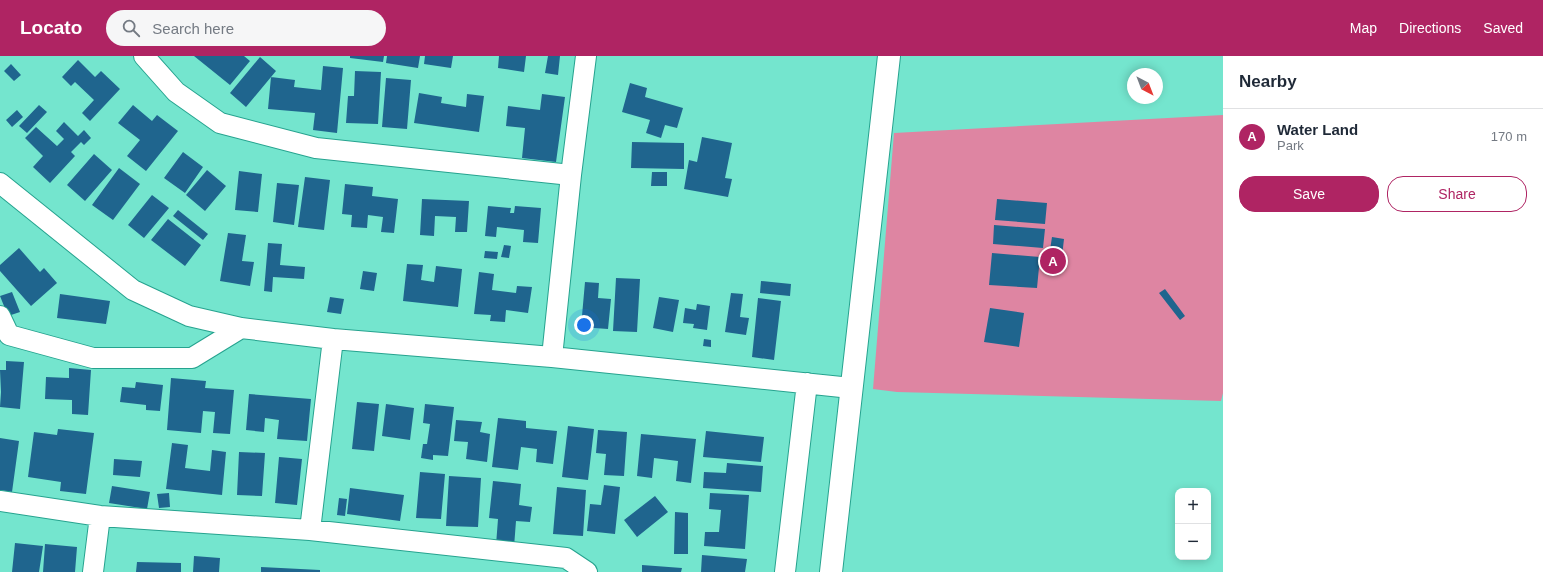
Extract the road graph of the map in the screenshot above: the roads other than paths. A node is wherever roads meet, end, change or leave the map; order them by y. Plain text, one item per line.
1 (144, 56) edge
2 (586, 56) edge
3 (889, 56) edge
4 (571, 175) junction
5 (0, 183) edge
6 (0, 316) edge
7 (241, 328) junction
8 (332, 339) junction
9 (552, 357) junction
10 (807, 383) junction
11 (851, 388) junction
12 (0, 501) edge
13 (100, 516) junction
14 (310, 530) junction
15 (93, 572) edge
16 (587, 572) edge
17 (785, 572) edge
18 (831, 572) edge

1 - 4 street
2 - 4 street
3 - 11 street
4 - 9 street
5 - 7 street
6 - 7 street
7 - 8 street
8 - 9 street
8 - 14 street
9 - 10 street
10 - 11 street
10 - 17 street
11 - 18 street
12 - 13 street
13 - 14 street
13 - 15 street
14 - 16 street

